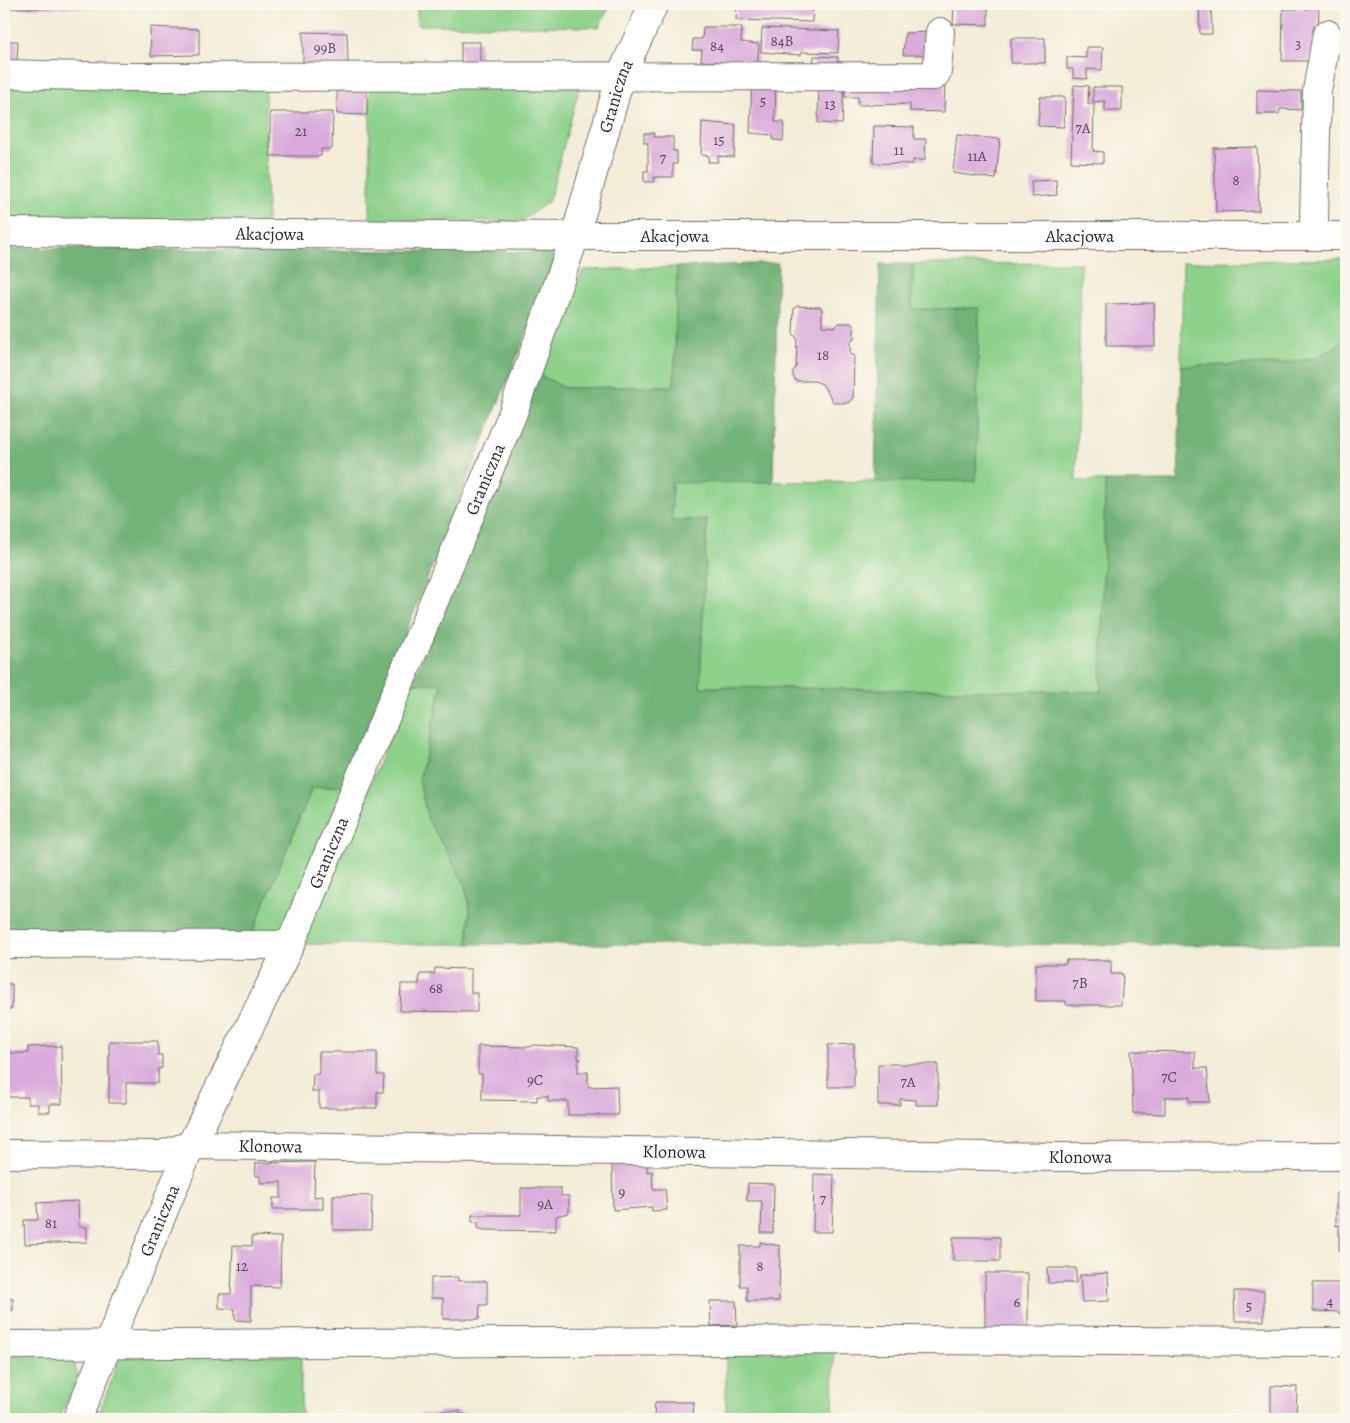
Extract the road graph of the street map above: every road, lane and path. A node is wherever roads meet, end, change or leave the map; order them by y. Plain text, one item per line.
1 (654, 4) edge
2 (940, 32) dead end
3 (1327, 34) dead end
4 (4, 74) edge
5 (621, 75) junction
6 (1314, 222) dead end
7 (4, 232) edge
8 (574, 236) junction
9 (1346, 236) edge
10 (4, 944) edge
11 (290, 945) junction
12 (191, 1145) junction
13 (4, 1154) edge
14 (1346, 1156) edge
15 (1346, 1342) edge
16 (4, 1344) edge
17 (107, 1345) junction
18 (77, 1419) edge

1 - 5 street, Graniczna
2 - 5 street
3 - 6 street
4 - 5 street
5 - 8 street, Graniczna
7 - 8 street, Akacjowa
8 - 9 street, Akacjowa
8 - 11 street, Graniczna
10 - 11 street
11 - 12 street, Graniczna
12 - 13 street, Klonowa
12 - 14 street, Klonowa
12 - 17 street, Graniczna
15 - 17 street
16 - 17 street
17 - 18 street, Graniczna

